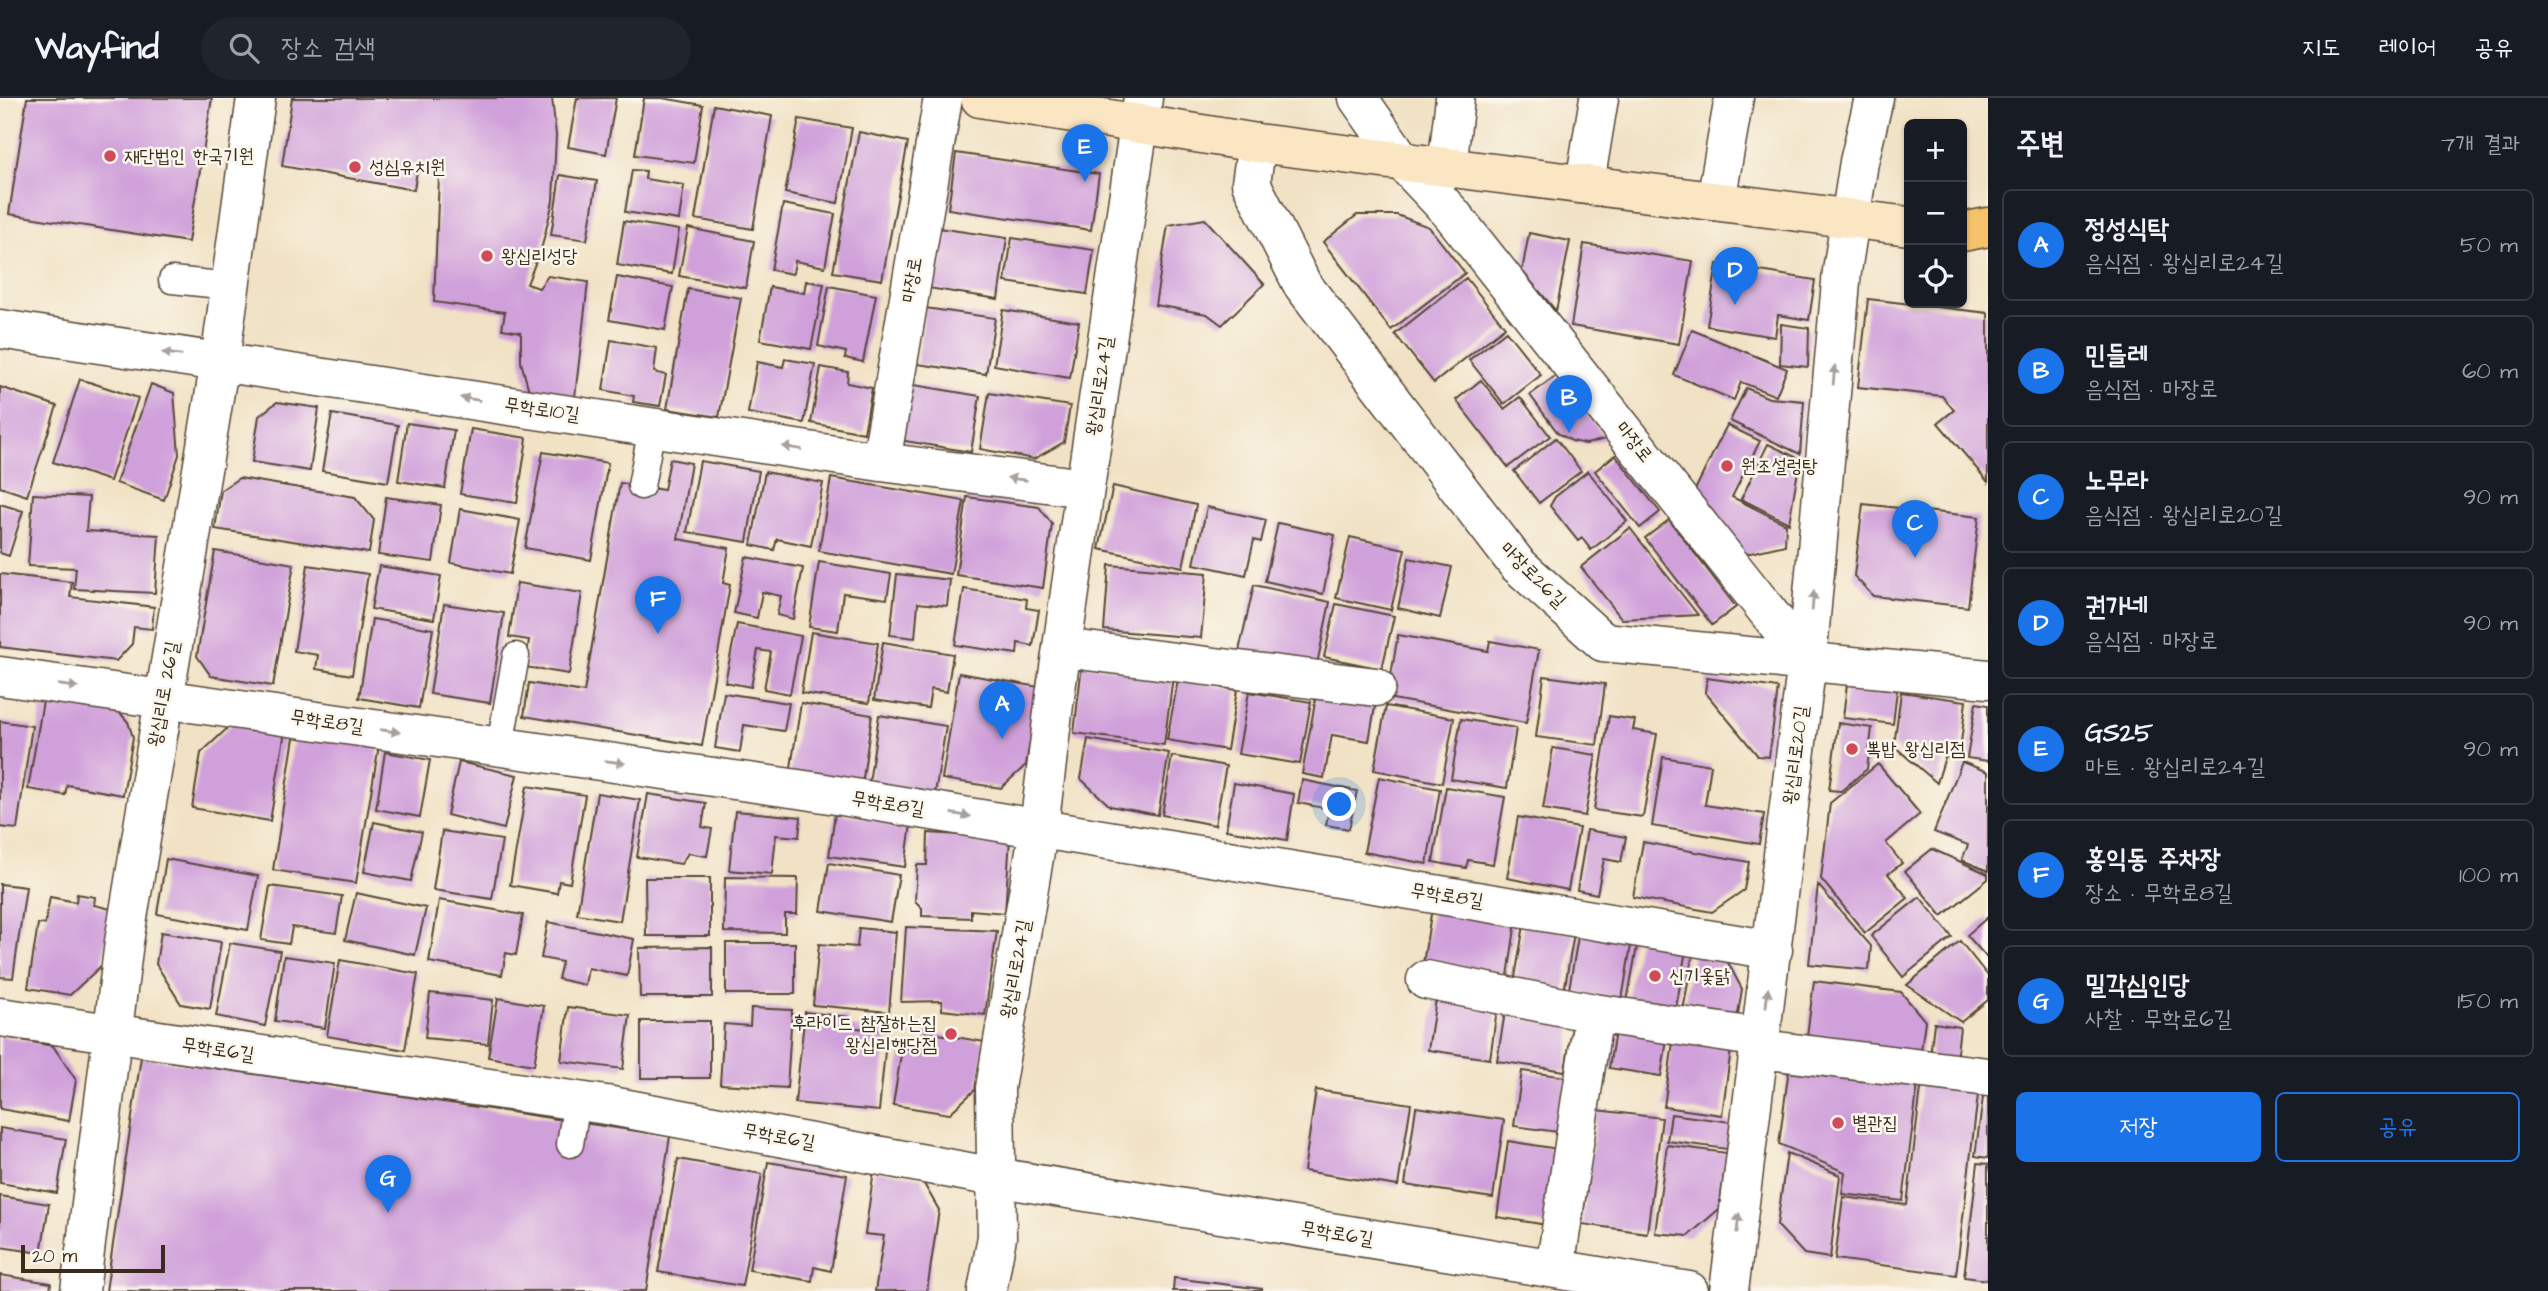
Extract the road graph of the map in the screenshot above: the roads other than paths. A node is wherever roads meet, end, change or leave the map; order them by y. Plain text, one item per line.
1 (256, 98) edge
2 (943, 98) edge
3 (980, 98) edge
4 (1358, 98) edge
5 (1455, 98) edge
6 (1599, 98) edge
7 (1734, 98) edge
8 (1874, 98) edge
9 (1141, 111) edge
10 (1257, 143) junction
11 (1403, 162) junction
12 (1447, 168) junction
13 (1585, 183) junction
14 (1716, 201) junction
15 (1850, 219) junction
16 (1904, 225) edge
17 (1988, 227) edge
18 (1967, 232) edge
19 (1967, 234) edge
20 (1988, 237) edge
21 (172, 280) dead end
22 (230, 286) junction
23 (0, 329) edge
24 (220, 361) junction
25 (652, 427) junction
26 (881, 462) junction
27 (641, 486) dead end
28 (1085, 488) junction
29 (1063, 648) junction
30 (516, 656) dead end
31 (1807, 661) junction
32 (0, 676) edge
33 (1988, 678) edge
34 (1376, 687) dead end
35 (163, 699) junction
36 (500, 746) junction
37 (1040, 828) junction
38 (1773, 950) junction
39 (1426, 980) dead end
40 (1594, 1013) junction
41 (0, 1017) edge
42 (114, 1034) junction
43 (1761, 1044) junction
44 (1988, 1077) edge
45 (577, 1101) junction
46 (570, 1144) dead end
47 (995, 1177) junction
48 (1555, 1269) junction
49 (80, 1291) edge
50 (987, 1291) edge
51 (1689, 1291) edge
52 (1729, 1291) edge

1 - 22 street, 왕십리로 26길
2 - 26 street, 마장로
3 - 9 main road
4 - 11 street, 마장로
5 - 12 street
6 - 13 street
7 - 14 street
8 - 15 street, 왕십리로20길
9 - 10 main road
9 - 28 street, 왕십리로24길
10 - 11 main road
10 - 31 street, 마장로26길
11 - 12 main road
11 - 31 street, 마장로
12 - 13 main road
13 - 14 main road
14 - 15 main road
15 - 16 main road
31 -> 15 street, 왕십리로20길
17 - 18 main road
19 - 20 main road
21 - 22 lane
22 - 24 street, 왕십리로 26길
24 -> 23 street, 무학로10길
25 -> 24 street, 무학로10길
24 - 35 street, 왕십리로 26길
26 -> 25 street, 무학로10길
25 - 27 lane
28 -> 26 street, 무학로10길
28 - 29 street, 왕십리로24길
29 - 34 street
29 - 37 street, 왕십리로24길
30 - 36 lane
31 - 33 street, 마장로26길
31 - 38 street, 왕십리로20길
32 -> 35 street, 무학로8길
35 -> 36 street, 무학로8길
35 - 42 street, 왕십리로 26길
36 -> 37 street, 무학로8길
37 - 38 street, 무학로8길
37 - 47 street, 왕십리로24길
43 -> 38 street, 왕십리로20길
39 - 40 street
40 - 43 street
40 - 48 street
41 - 42 street, 무학로6길
42 - 45 street, 무학로6길
42 - 49 street, 왕십리로 26길
43 - 44 street
52 -> 43 street, 왕십리로20길
45 - 46 lane
45 - 47 street, 무학로6길
47 - 48 street, 무학로6길
47 - 50 street, 왕십리로24길
48 - 51 street, 무학로6길

